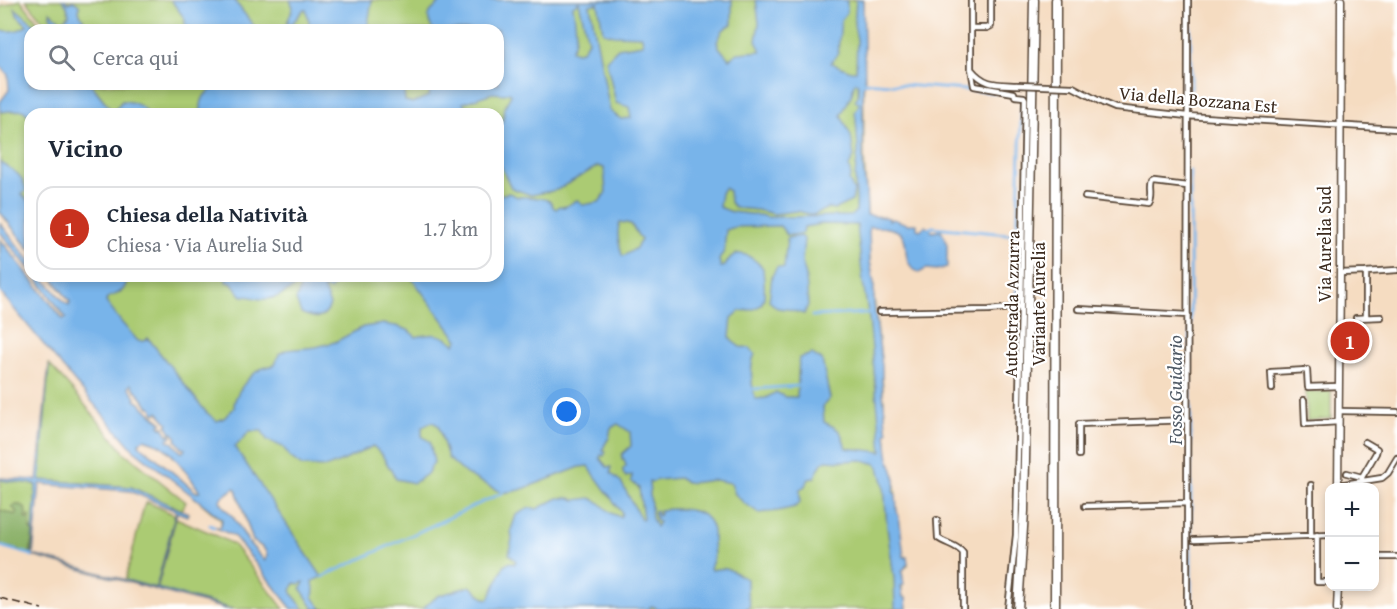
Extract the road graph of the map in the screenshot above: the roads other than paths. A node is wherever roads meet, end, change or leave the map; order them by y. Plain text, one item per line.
1 (971, 0) edge
2 (991, 0) edge
3 (1036, 0) edge
4 (1058, 0) edge
5 (1188, 0) edge
6 (1341, 0) edge
7 (971, 28) junction
8 (971, 68) junction
9 (1188, 116) junction
10 (1341, 126) junction
11 (1397, 129) edge
12 (1187, 186) junction
13 (1084, 197) dead end
14 (1397, 270) edge
15 (1366, 272) junction
16 (1340, 273) junction
17 (1021, 307) junction
18 (1078, 309) dead end
19 (879, 312) dead end
20 (1188, 315) junction
21 (1381, 316) dead end
22 (1366, 317) junction
23 (1356, 318) dead end
24 (1339, 386) junction
25 (1272, 389) dead end
26 (1304, 400) dead end
27 (1339, 411) junction
28 (1397, 412) edge
29 (1188, 420) junction
30 (1339, 422) junction
31 (1365, 442) dead end
32 (1079, 454) dead end
33 (1397, 458) edge
34 (1347, 473) dead end
35 (1362, 480) junction
36 (1338, 483) edge
37 (1350, 483) edge
38 (1311, 486) dead end
39 (1188, 503) junction
40 (1085, 506) dead end
41 (938, 520) dead end
42 (1311, 535) junction
43 (1317, 535) junction
44 (1325, 535) edge
45 (1194, 540) dead end
46 (1379, 557) edge
47 (1397, 557) edge
48 (1325, 582) edge
49 (1338, 591) edge
50 (963, 609) edge
51 (1008, 609) edge
52 (1020, 609) edge
53 (1057, 609) edge
54 (1187, 609) edge
55 (1337, 609) edge

1 - 7 street
2 - 7 street
3 - 52 highway, Autostrada Azzurra
4 - 53 highway, Variante Aurelia
5 - 9 street
6 - 10 main road, Via Aurelia Sud
7 - 8 street
8 - 9 street, Via della Bozzana Est, bridge
8 - 17 street
9 - 10 street, Via della Bozzana Est
9 - 12 street
10 - 11 street, Via della Bozzana Est
10 - 16 main road, Via Aurelia Sud
12 - 13 street
12 - 20 street
14 - 15 street
15 - 16 street
15 - 22 street
16 - 24 main road, Via Aurelia Sud
17 - 19 street
17 - 51 street
18 - 20 street
20 - 29 street
21 - 22 street
22 - 23 street
24 - 25 street
24 - 27 main road, Via Aurelia Sud
26 - 30 street
27 - 28 street
27 - 30 main road, Via Aurelia Sud
29 - 32 street
29 - 39 street
30 - 36 main road, Via Aurelia Sud
31 - 35 street
33 - 35 street
34 - 35 street
35 - 37 street
38 - 42 street
39 - 40 street
39 - 54 street
41 - 50 street
42 - 43 street
42 - 45 street
43 - 44 street
43 - 48 street
46 - 47 street
49 - 55 main road

